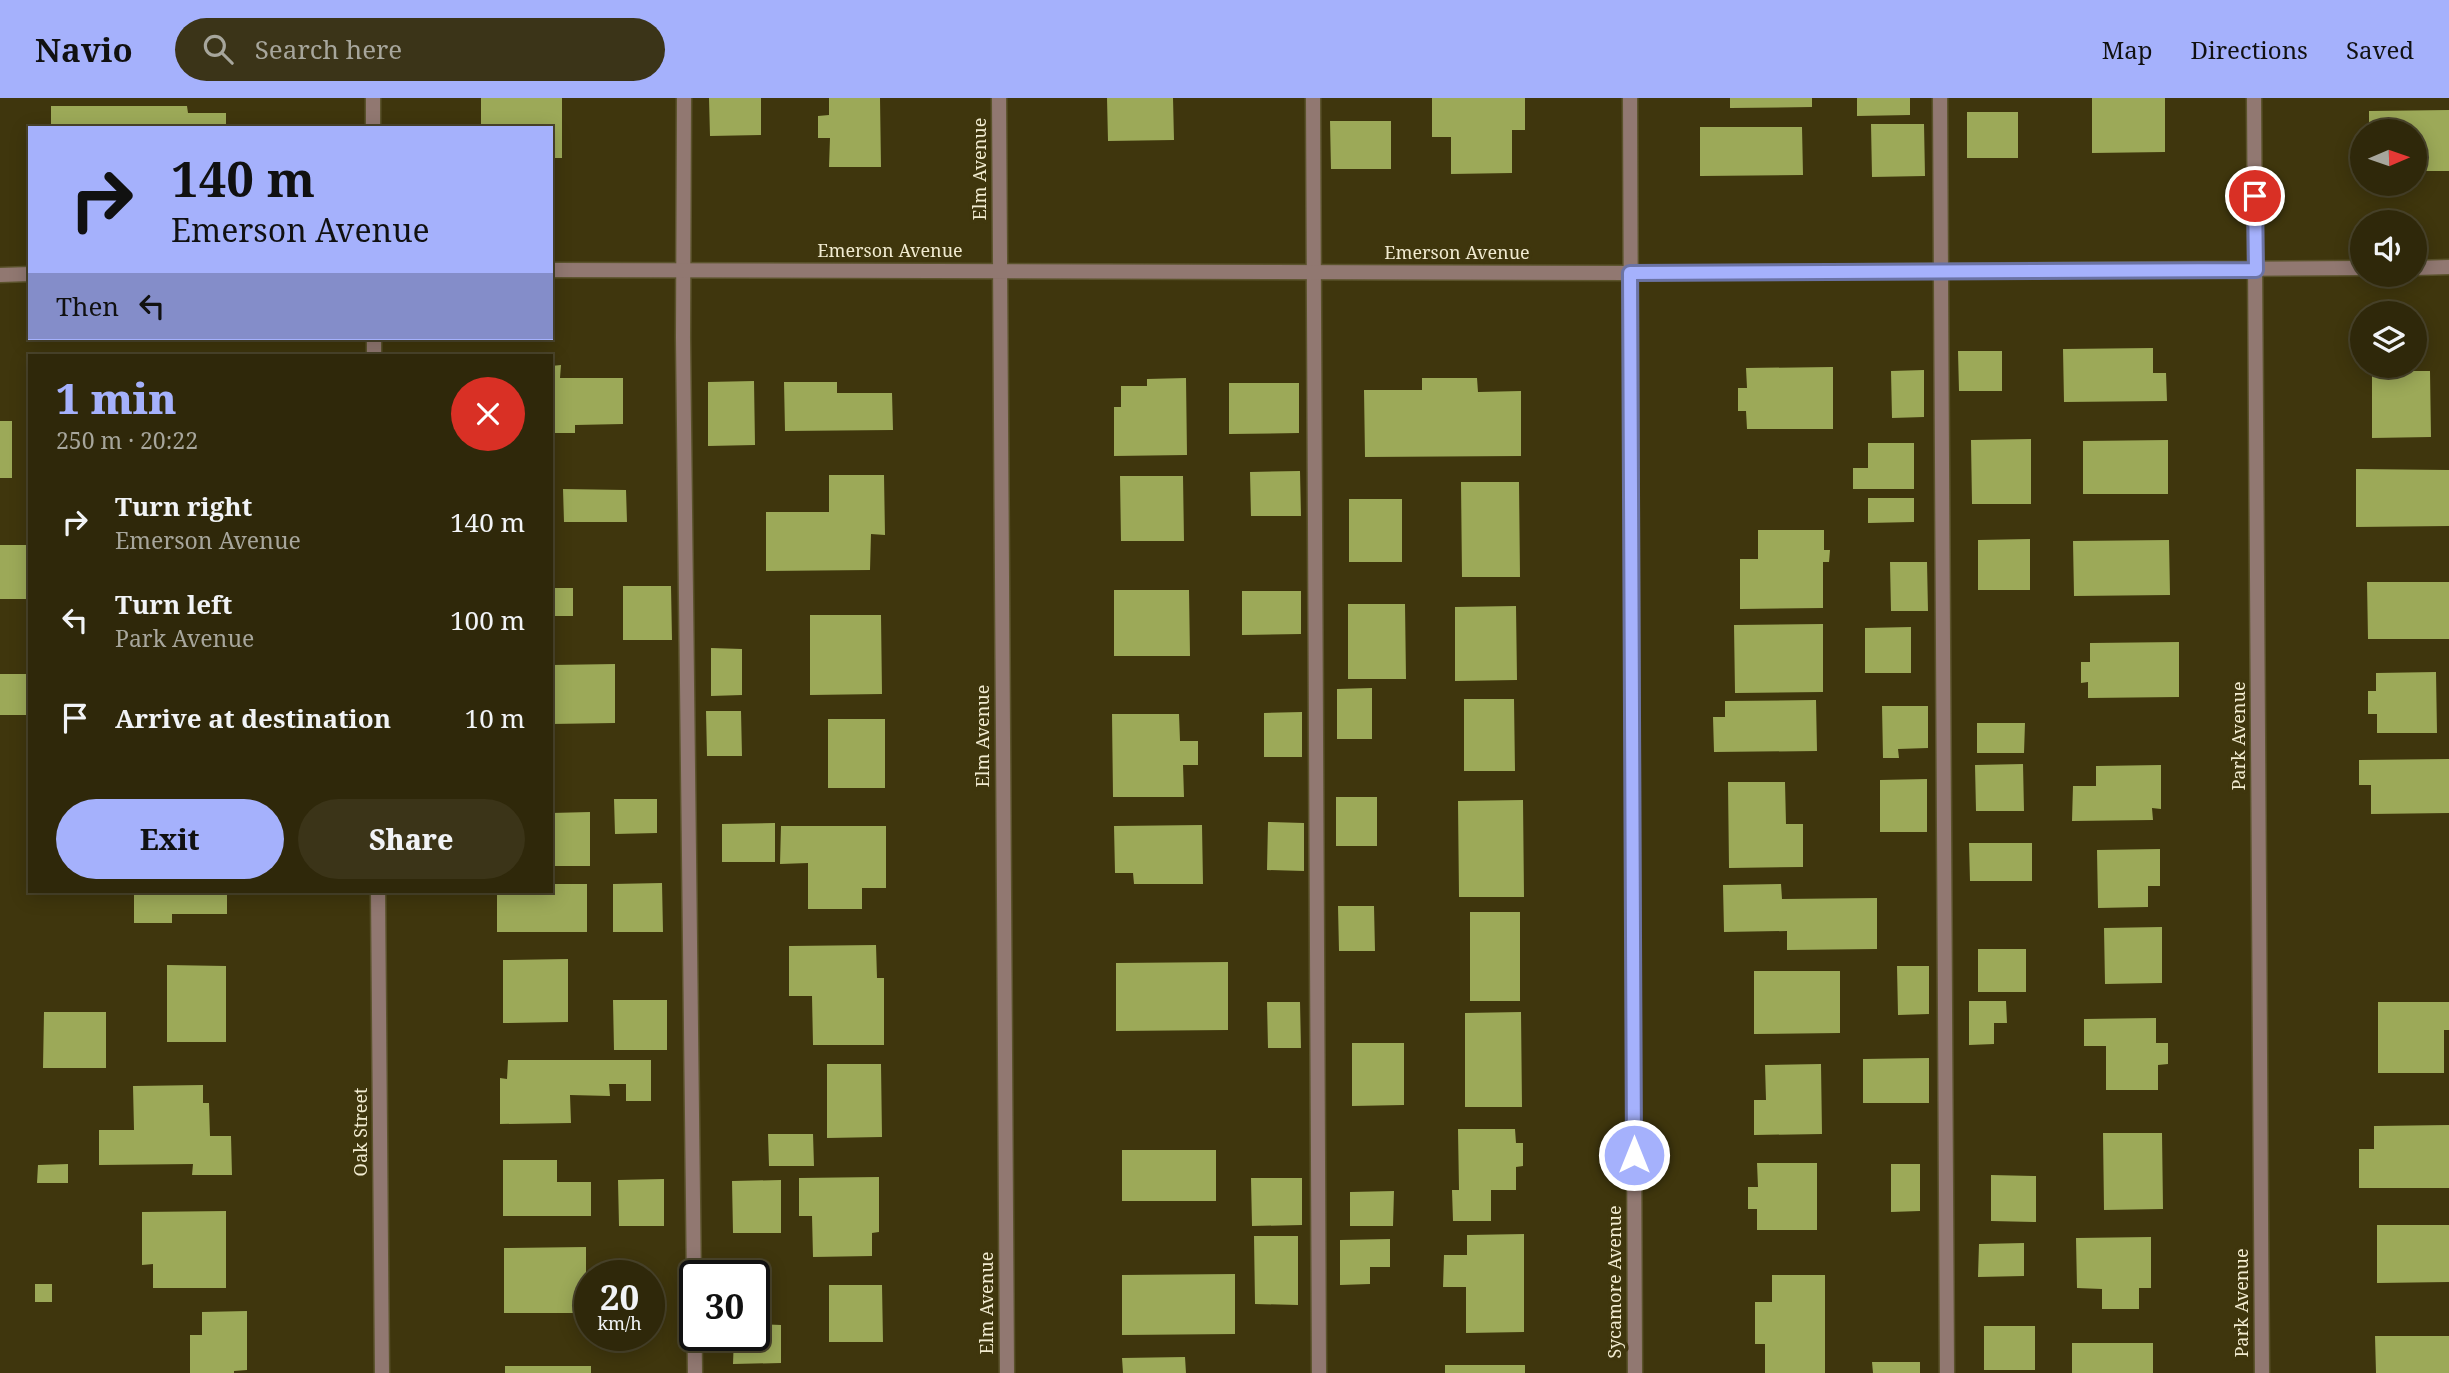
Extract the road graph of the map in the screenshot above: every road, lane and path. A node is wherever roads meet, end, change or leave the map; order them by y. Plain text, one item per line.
1 (373, 98) edge
2 (684, 98) edge
3 (999, 98) edge
4 (1313, 98) edge
5 (1630, 98) edge
6 (1940, 98) edge
7 (2255, 98) edge
8 (373, 126) edge
9 (2449, 267) edge
10 (2350, 268) edge
11 (2427, 268) edge
12 (684, 269) junction
13 (553, 270) edge
14 (2256, 270) junction
15 (999, 271) junction
16 (1316, 271) junction
17 (1941, 272) junction
18 (1630, 273) junction
19 (28, 274) edge
20 (0, 275) edge
21 (378, 893) edge
22 (382, 1373) edge
23 (695, 1373) edge
24 (1007, 1373) edge
25 (1319, 1373) edge
26 (1635, 1373) edge
27 (1947, 1373) edge
28 (2262, 1373) edge

1 - 8 street
2 - 12 street
3 - 15 street, Elm Avenue
4 - 16 street
5 - 18 street, Sycamore Avenue
6 - 17 street
7 - 14 street, Park Avenue
9 - 11 street
10 - 14 street, Emerson Avenue
12 - 13 street, Emerson Avenue
12 - 15 street, Emerson Avenue
12 - 23 street
14 - 17 street, Emerson Avenue
14 - 28 street, Park Avenue
15 - 16 street, Emerson Avenue
15 - 24 street, Elm Avenue
16 - 18 street, Emerson Avenue
16 - 25 street
17 - 18 street, Emerson Avenue
17 - 27 street
18 - 26 street, Sycamore Avenue
19 - 20 street
21 - 22 street, Oak Street

